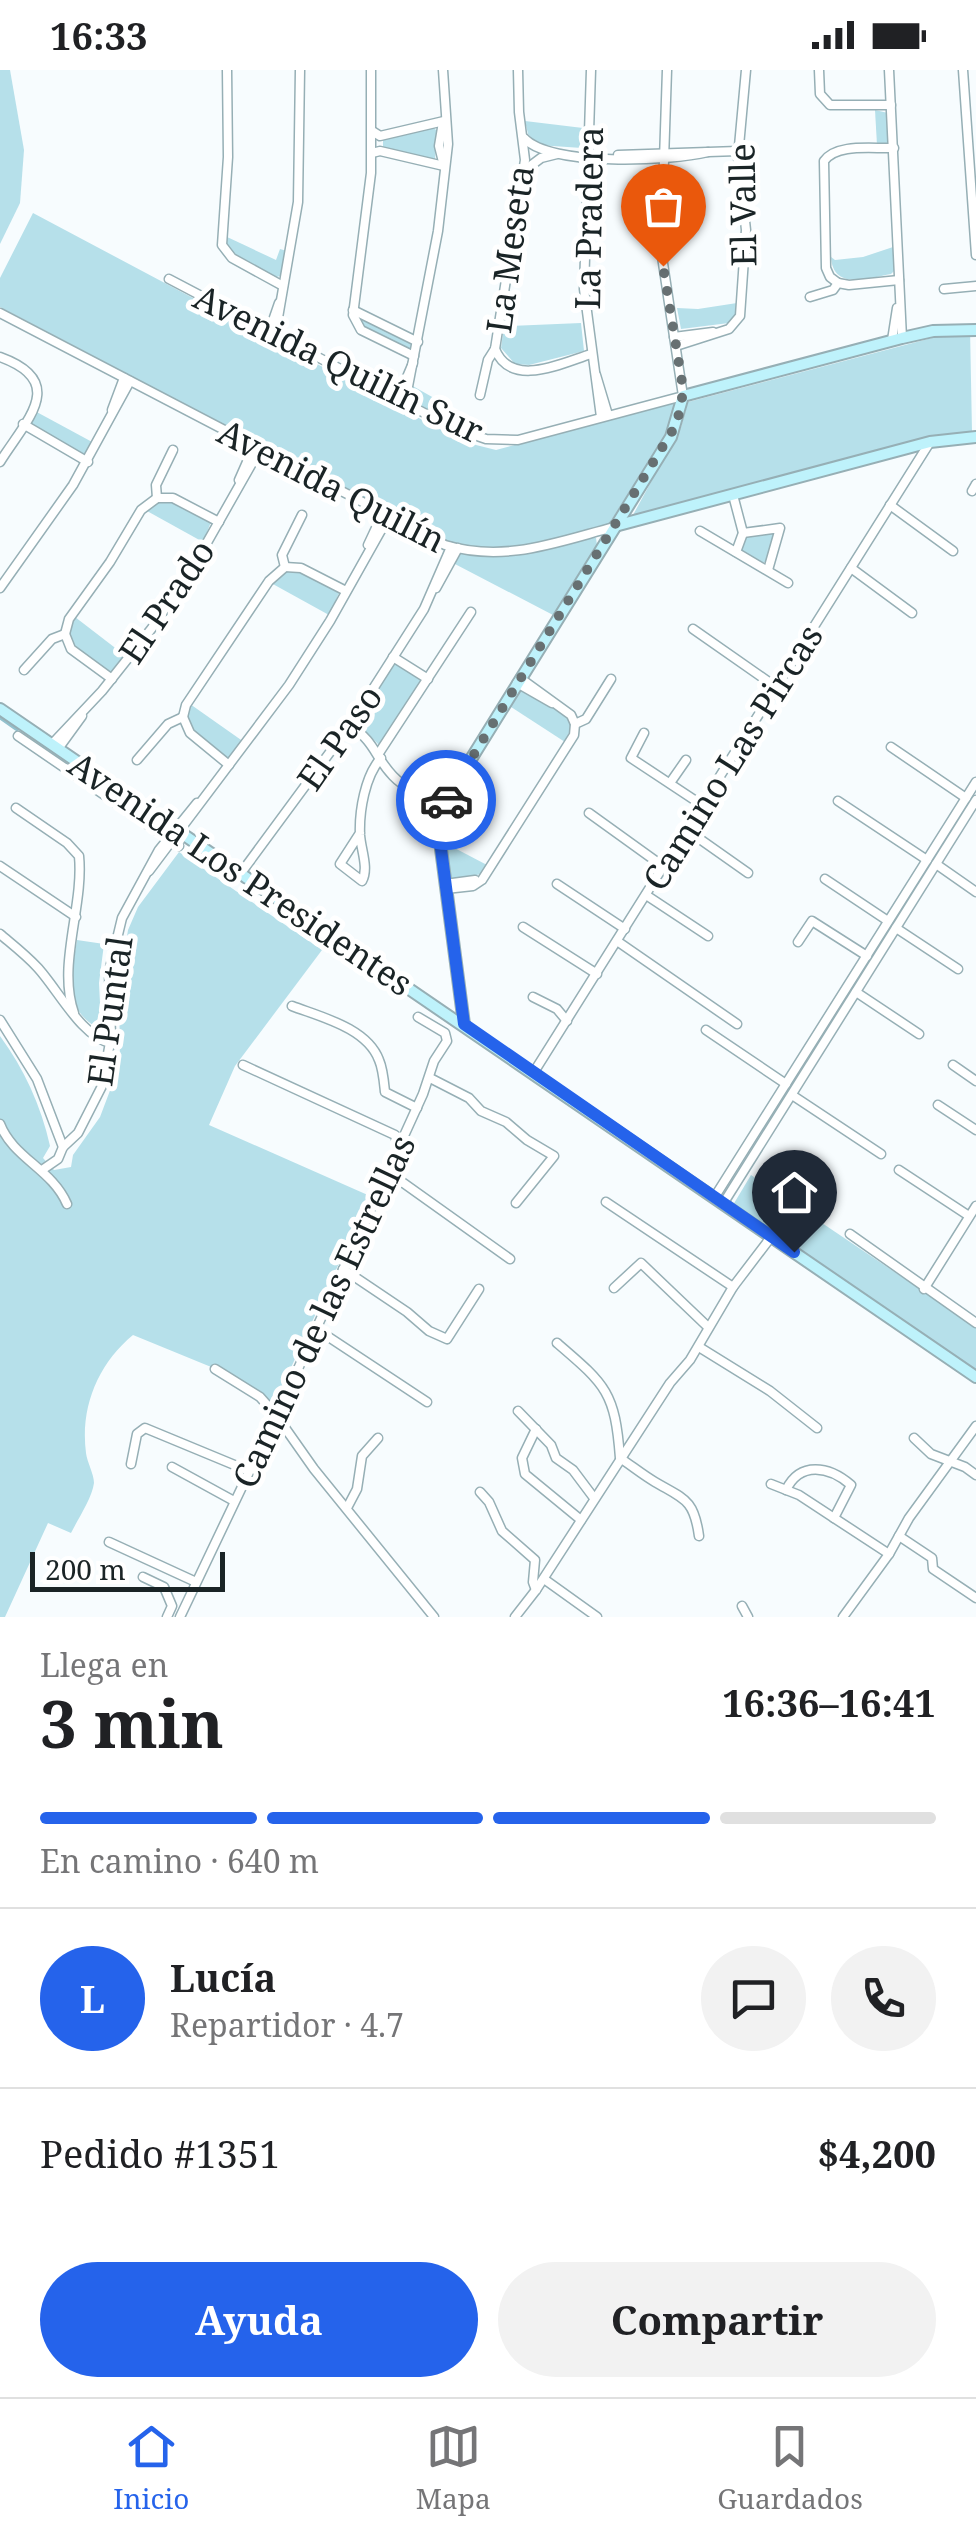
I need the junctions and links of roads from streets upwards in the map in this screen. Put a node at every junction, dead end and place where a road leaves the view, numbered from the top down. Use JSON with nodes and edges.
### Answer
{"nodes":[{"id":1,"x":227,"y":70,"type":"edge"},
{"id":2,"x":300,"y":70,"type":"edge"},
{"id":3,"x":371,"y":70,"type":"edge"},
{"id":4,"x":444,"y":70,"type":"edge"},
{"id":5,"x":518,"y":70,"type":"edge"},
{"id":6,"x":591,"y":70,"type":"edge"},
{"id":7,"x":666,"y":70,"type":"edge"},
{"id":8,"x":746,"y":70,"type":"edge"},
{"id":9,"x":818,"y":70,"type":"edge"},
{"id":10,"x":889,"y":70,"type":"edge"},
{"id":11,"x":962,"y":70,"type":"edge"},
{"id":12,"x":965,"y":101,"type":"junction"},
{"id":13,"x":976,"y":103,"type":"edge"},
{"id":14,"x":891,"y":105,"type":"junction"},
{"id":15,"x":444,"y":121,"type":"junction"},
{"id":16,"x":376,"y":134,"type":"junction"},
{"id":17,"x":522,"y":134,"type":"junction"},
{"id":18,"x":894,"y":148,"type":"junction"},
{"id":19,"x":376,"y":152,"type":"junction"},
{"id":20,"x":738,"y":152,"type":"junction"},
{"id":21,"x":560,"y":154,"type":"junction"},
{"id":22,"x":588,"y":156,"type":"junction"},
{"id":23,"x":665,"y":156,"type":"junction"},
{"id":24,"x":444,"y":166,"type":"junction"},
{"id":25,"x":522,"y":174,"type":"junction"},
{"id":26,"x":976,"y":255,"type":"edge"},
{"id":27,"x":169,"y":279,"type":"dead end"},
{"id":28,"x":899,"y":280,"type":"junction"},
{"id":29,"x":838,"y":283,"type":"junction"},
{"id":30,"x":284,"y":286,"type":"junction"},
{"id":31,"x":976,"y":286,"type":"edge"},
{"id":32,"x":944,"y":289,"type":"dead end"},
{"id":33,"x":810,"y":297,"type":"dead end"},
{"id":34,"x":353,"y":310,"type":"junction"},
{"id":35,"x":0,"y":313,"type":"edge"},
{"id":36,"x":976,"y":330,"type":"edge"},
{"id":37,"x":272,"y":333,"type":"junction"},
{"id":38,"x":897,"y":339,"type":"junction"},
{"id":39,"x":675,"y":341,"type":"junction"},
{"id":40,"x":418,"y":342,"type":"junction"},
{"id":41,"x":495,"y":348,"type":"junction"},
{"id":42,"x":591,"y":354,"type":"junction"},
{"id":43,"x":0,"y":357,"type":"edge"},
{"id":44,"x":413,"y":360,"type":"junction"},
{"id":45,"x":500,"y":360,"type":"junction"},
{"id":46,"x":487,"y":366,"type":"junction"},
{"id":47,"x":127,"y":380,"type":"junction"},
{"id":48,"x":480,"y":395,"type":"dead end"},
{"id":49,"x":683,"y":396,"type":"junction"},
{"id":50,"x":401,"y":400,"type":"junction"},
{"id":51,"x":604,"y":416,"type":"junction"},
{"id":52,"x":23,"y":424,"type":"junction"},
{"id":53,"x":976,"y":437,"type":"edge"},
{"id":54,"x":930,"y":442,"type":"junction"},
{"id":55,"x":257,"y":448,"type":"junction"},
{"id":56,"x":173,"y":450,"type":"dead end"},
{"id":57,"x":0,"y":462,"type":"edge"},
{"id":58,"x":88,"y":462,"type":"junction"},
{"id":59,"x":733,"y":495,"type":"junction"},
{"id":60,"x":157,"y":498,"type":"junction"},
{"id":61,"x":890,"y":505,"type":"junction"},
{"id":62,"x":386,"y":514,"type":"junction"},
{"id":63,"x":302,"y":515,"type":"dead end"},
{"id":64,"x":791,"y":520,"type":"dead end"},
{"id":65,"x":219,"y":522,"type":"junction"},
{"id":66,"x":616,"y":526,"type":"junction"},
{"id":67,"x":780,"y":528,"type":"junction"},
{"id":68,"x":700,"y":530,"type":"dead end"},
{"id":69,"x":743,"y":533,"type":"junction"},
{"id":70,"x":454,"y":548,"type":"junction"},
{"id":71,"x":952,"y":551,"type":"dead end"},
{"id":72,"x":736,"y":552,"type":"junction"},
{"id":73,"x":285,"y":567,"type":"junction"},
{"id":74,"x":851,"y":568,"type":"junction"},
{"id":75,"x":768,"y":570,"type":"junction"},
{"id":76,"x":788,"y":582,"type":"dead end"},
{"id":77,"x":0,"y":588,"type":"edge"},
{"id":78,"x":346,"y":591,"type":"junction"},
{"id":79,"x":471,"y":612,"type":"dead end"},
{"id":80,"x":912,"y":614,"type":"dead end"},
{"id":81,"x":693,"y":629,"type":"dead end"},
{"id":82,"x":65,"y":634,"type":"junction"},
{"id":83,"x":394,"y":657,"type":"junction"},
{"id":84,"x":24,"y":670,"type":"dead end"},
{"id":85,"x":112,"y":679,"type":"junction"},
{"id":86,"x":428,"y":679,"type":"junction"},
{"id":87,"x":611,"y":679,"type":"dead end"},
{"id":88,"x":518,"y":680,"type":"junction"},
{"id":89,"x":776,"y":687,"type":"junction"},
{"id":90,"x":0,"y":709,"type":"edge"},
{"id":91,"x":183,"y":717,"type":"junction"},
{"id":92,"x":575,"y":724,"type":"junction"},
{"id":93,"x":350,"y":725,"type":"junction"},
{"id":94,"x":644,"y":733,"type":"dead end"},
{"id":95,"x":18,"y":736,"type":"dead end"},
{"id":96,"x":55,"y":746,"type":"junction"},
{"id":97,"x":891,"y":747,"type":"dead end"},
{"id":98,"x":380,"y":756,"type":"junction"},
{"id":99,"x":137,"y":760,"type":"dead end"},
{"id":100,"x":686,"y":760,"type":"dead end"},
{"id":101,"x":229,"y":765,"type":"junction"},
{"id":102,"x":976,"y":782,"type":"edge"},
{"id":103,"x":670,"y":783,"type":"junction"},
{"id":104,"x":973,"y":800,"type":"edge"},
{"id":105,"x":446,"y":801,"type":"junction"},
{"id":106,"x":838,"y":801,"type":"dead end"},
{"id":107,"x":702,"y":805,"type":"junction"},
{"id":108,"x":16,"y":808,"type":"dead end"},
{"id":109,"x":588,"y":813,"type":"dead end"},
{"id":110,"x":687,"y":830,"type":"junction"},
{"id":111,"x":360,"y":833,"type":"junction"},
{"id":112,"x":175,"y":837,"type":"junction"},
{"id":113,"x":931,"y":862,"type":"junction"},
{"id":114,"x":0,"y":866,"type":"edge"},
{"id":115,"x":664,"y":867,"type":"junction"},
{"id":116,"x":241,"y":873,"type":"junction"},
{"id":117,"x":748,"y":873,"type":"dead end"},
{"id":118,"x":825,"y":879,"type":"dead end"},
{"id":119,"x":557,"y":884,"type":"dead end"},
{"id":120,"x":446,"y":887,"type":"junction"},
{"id":121,"x":976,"y":892,"type":"edge"},
{"id":122,"x":646,"y":895,"type":"junction"},
{"id":123,"x":911,"y":895,"type":"junction"},
{"id":124,"x":76,"y":918,"type":"junction"},
{"id":125,"x":888,"y":922,"type":"junction"},
{"id":126,"x":523,"y":927,"type":"dead end"},
{"id":127,"x":896,"y":928,"type":"junction"},
{"id":128,"x":625,"y":929,"type":"junction"},
{"id":129,"x":0,"y":934,"type":"edge"},
{"id":130,"x":708,"y":936,"type":"dead end"},
{"id":131,"x":617,"y":941,"type":"junction"},
{"id":132,"x":798,"y":942,"type":"dead end"},
{"id":133,"x":866,"y":956,"type":"junction"},
{"id":134,"x":958,"y":969,"type":"dead end"},
{"id":135,"x":596,"y":974,"type":"junction"},
{"id":136,"x":67,"y":986,"type":"junction"},
{"id":137,"x":55,"y":989,"type":"junction"},
{"id":138,"x":856,"y":992,"type":"junction"},
{"id":139,"x":533,"y":997,"type":"dead end"},
{"id":140,"x":292,"y":1006,"type":"dead end"},
{"id":141,"x":74,"y":1013,"type":"junction"},
{"id":142,"x":418,"y":1017,"type":"dead end"},
{"id":143,"x":0,"y":1020,"type":"edge"},
{"id":144,"x":567,"y":1021,"type":"junction"},
{"id":145,"x":83,"y":1023,"type":"junction"},
{"id":146,"x":464,"y":1024,"type":"junction"},
{"id":147,"x":737,"y":1024,"type":"dead end"},
{"id":148,"x":706,"y":1030,"type":"dead end"},
{"id":149,"x":111,"y":1031,"type":"junction"},
{"id":150,"x":919,"y":1034,"type":"dead end"},
{"id":151,"x":110,"y":1043,"type":"junction"},
{"id":152,"x":243,"y":1065,"type":"dead end"},
{"id":153,"x":953,"y":1065,"type":"dead end"},
{"id":154,"x":534,"y":1072,"type":"junction"},
{"id":155,"x":430,"y":1078,"type":"junction"},
{"id":156,"x":976,"y":1081,"type":"edge"},
{"id":157,"x":786,"y":1084,"type":"junction"},
{"id":158,"x":792,"y":1095,"type":"junction"},
{"id":159,"x":938,"y":1105,"type":"dead end"},
{"id":160,"x":417,"y":1108,"type":"junction"},
{"id":161,"x":771,"y":1108,"type":"junction"},
{"id":162,"x":780,"y":1114,"type":"junction"},
{"id":163,"x":0,"y":1124,"type":"edge"},
{"id":164,"x":976,"y":1130,"type":"edge"},
{"id":165,"x":63,"y":1146,"type":"junction"},
{"id":166,"x":398,"y":1146,"type":"junction"},
{"id":167,"x":880,"y":1154,"type":"dead end"},
{"id":168,"x":42,"y":1170,"type":"junction"},
{"id":169,"x":899,"y":1170,"type":"dead end"},
{"id":170,"x":388,"y":1172,"type":"junction"},
{"id":171,"x":718,"y":1201,"type":"junction"},
{"id":172,"x":606,"y":1202,"type":"dead end"},
{"id":173,"x":516,"y":1203,"type":"dead end"},
{"id":174,"x":67,"y":1204,"type":"dead end"},
{"id":175,"x":976,"y":1206,"type":"edge"},
{"id":176,"x":969,"y":1216,"type":"junction"},
{"id":177,"x":850,"y":1234,"type":"dead end"},
{"id":178,"x":768,"y":1241,"type":"dead end"},
{"id":179,"x":510,"y":1259,"type":"dead end"},
{"id":180,"x":343,"y":1269,"type":"junction"},
{"id":181,"x":733,"y":1287,"type":"junction"},
{"id":182,"x":614,"y":1288,"type":"dead end"},
{"id":183,"x":924,"y":1288,"type":"junction"},
{"id":184,"x":479,"y":1289,"type":"dead end"},
{"id":185,"x":976,"y":1323,"type":"edge"},
{"id":186,"x":708,"y":1327,"type":"junction"},
{"id":187,"x":315,"y":1328,"type":"junction"},
{"id":188,"x":557,"y":1343,"type":"dead end"},
{"id":189,"x":699,"y":1347,"type":"junction"},
{"id":190,"x":215,"y":1369,"type":"dead end"},
{"id":191,"x":976,"y":1377,"type":"edge"},
{"id":192,"x":426,"y":1402,"type":"dead end"},
{"id":193,"x":518,"y":1411,"type":"dead end"},
{"id":194,"x":276,"y":1415,"type":"junction"},
{"id":195,"x":976,"y":1426,"type":"edge"},
{"id":196,"x":818,"y":1428,"type":"dead end"},
{"id":197,"x":536,"y":1429,"type":"junction"},
{"id":198,"x":378,"y":1438,"type":"dead end"},
{"id":199,"x":914,"y":1438,"type":"dead end"},
{"id":200,"x":620,"y":1458,"type":"junction"},
{"id":201,"x":952,"y":1461,"type":"junction"},
{"id":202,"x":131,"y":1464,"type":"dead end"},
{"id":203,"x":172,"y":1468,"type":"dead end"},
{"id":204,"x":248,"y":1471,"type":"junction"},
{"id":205,"x":976,"y":1475,"type":"edge"},
{"id":206,"x":771,"y":1484,"type":"dead end"},
{"id":207,"x":786,"y":1490,"type":"junction"},
{"id":208,"x":480,"y":1492,"type":"dead end"},
{"id":209,"x":594,"y":1498,"type":"junction"},
{"id":210,"x":234,"y":1501,"type":"junction"},
{"id":211,"x":346,"y":1508,"type":"junction"},
{"id":212,"x":834,"y":1518,"type":"junction"},
{"id":213,"x":581,"y":1520,"type":"junction"},
{"id":214,"x":699,"y":1536,"type":"dead end"},
{"id":215,"x":899,"y":1536,"type":"junction"},
{"id":216,"x":109,"y":1542,"type":"dead end"},
{"id":217,"x":888,"y":1554,"type":"junction"},
{"id":218,"x":143,"y":1576,"type":"dead end"},
{"id":219,"x":544,"y":1579,"type":"junction"},
{"id":220,"x":196,"y":1582,"type":"junction"},
{"id":221,"x":536,"y":1590,"type":"junction"},
{"id":222,"x":976,"y":1598,"type":"edge"},
{"id":223,"x":742,"y":1606,"type":"dead end"},
{"id":224,"x":168,"y":1617,"type":"edge"},
{"id":225,"x":180,"y":1617,"type":"edge"},
{"id":226,"x":434,"y":1617,"type":"edge"},
{"id":227,"x":514,"y":1617,"type":"edge"},
{"id":228,"x":597,"y":1617,"type":"edge"},
{"id":229,"x":748,"y":1617,"type":"edge"},
{"id":230,"x":844,"y":1617,"type":"edge"}],
"edges":[{"from":1,"to":30,"type":"street"},
{"from":2,"to":30,"type":"street"},
{"from":3,"to":16,"type":"street"},
{"from":4,"to":15,"type":"street"},
{"from":5,"to":17,"type":"street","name":"La Meseta"},
{"from":6,"to":22,"type":"street","name":"La Pradera"},
{"from":7,"to":23,"type":"street"},
{"from":8,"to":20,"type":"street","name":"El Valle"},
{"from":9,"to":14,"type":"street"},
{"from":10,"to":14,"type":"street"},
{"from":11,"to":12,"type":"street"},
{"from":12,"to":13,"type":"street"},
{"from":12,"to":26,"type":"street"},
{"from":14,"to":18,"type":"street"},
{"from":15,"to":16,"type":"street"},
{"from":15,"to":24,"type":"street"},
{"from":16,"to":19,"type":"street"},
{"from":17,"to":21,"type":"street"},
{"from":17,"to":25,"type":"street","name":"La Meseta"},
{"from":18,"to":28,"type":"street"},
{"from":18,"to":29,"type":"street"},
{"from":19,"to":24,"type":"street"},
{"from":19,"to":34,"type":"street"},
{"from":20,"to":23,"type":"street"},
{"from":20,"to":39,"type":"street","name":"El Valle"},
{"from":21,"to":22,"type":"street"},
{"from":21,"to":25,"type":"street"},
{"from":22,"to":23,"type":"street"},
{"from":22,"to":42,"type":"street","name":"La Pradera"},
{"from":23,"to":39,"type":"street"},
{"from":24,"to":40,"type":"street"},
{"from":25,"to":41,"type":"street","name":"La Meseta"},
{"from":27,"to":37,"type":"street","name":"Avenida Quilín Sur"},
{"from":28,"to":29,"type":"street"},
{"from":28,"to":38,"type":"street"},
{"from":29,"to":33,"type":"street"},
{"from":30,"to":37,"type":"street"},
{"from":31,"to":32,"type":"street"},
{"from":34,"to":40,"type":"street"},
{"from":34,"to":44,"type":"street"},
{"from":35,"to":47,"type":"street","name":"Avenida Quilín"},
{"from":36,"to":38,"type":"street","name":"Avenida Quilín Sur"},
{"from":37,"to":50,"type":"street","name":"Avenida Quilín Sur"},
{"from":38,"to":49,"type":"street","name":"Avenida Quilín Sur"},
{"from":39,"to":49,"type":"street"},
{"from":40,"to":44,"type":"street"},
{"from":41,"to":45,"type":"street"},
{"from":41,"to":46,"type":"street","name":"La Meseta"},
{"from":42,"to":45,"type":"street"},
{"from":42,"to":51,"type":"street","name":"La Pradera"},
{"from":43,"to":52,"type":"street"},
{"from":44,"to":50,"type":"street"},
{"from":45,"to":46,"type":"street","name":"La Meseta"},
{"from":46,"to":48,"type":"street","name":"La Meseta"},
{"from":47,"to":55,"type":"street","name":"Avenida Quilín"},
{"from":47,"to":58,"type":"street"},
{"from":49,"to":51,"type":"street","name":"Avenida Quilín Sur"},
{"from":49,"to":66,"type":"street"},
{"from":50,"to":51,"type":"street","name":"Avenida Quilín Sur"},
{"from":52,"to":57,"type":"street"},
{"from":52,"to":58,"type":"street"},
{"from":53,"to":54,"type":"street","name":"Avenida Quilín"},
{"from":54,"to":59,"type":"street","name":"Avenida Quilín"},
{"from":54,"to":61,"type":"street","name":"Camino Las Pircas"},
{"from":55,"to":62,"type":"street","name":"Avenida Quilín"},
{"from":55,"to":65,"type":"street","name":"El Prado"},
{"from":56,"to":60,"type":"street"},
{"from":58,"to":77,"type":"street"},
{"from":59,"to":66,"type":"street","name":"Avenida Quilín"},
{"from":59,"to":69,"type":"street"},
{"from":60,"to":65,"type":"street"},
{"from":60,"to":82,"type":"street"},
{"from":61,"to":71,"type":"street"},
{"from":61,"to":74,"type":"street","name":"Camino Las Pircas"},
{"from":62,"to":70,"type":"street","name":"Avenida Quilín"},
{"from":62,"to":78,"type":"street","name":"El Puntal"},
{"from":63,"to":73,"type":"street"},
{"from":64,"to":67,"type":"street"},
{"from":65,"to":85,"type":"street","name":"El Prado"},
{"from":66,"to":70,"type":"street","name":"Avenida Quilín"},
{"from":66,"to":88,"type":"street"},
{"from":67,"to":69,"type":"street"},
{"from":67,"to":75,"type":"street"},
{"from":68,"to":72,"type":"street"},
{"from":69,"to":72,"type":"street"},
{"from":70,"to":83,"type":"street","name":"El Paso"},
{"from":72,"to":75,"type":"street"},
{"from":73,"to":78,"type":"street"},
{"from":73,"to":91,"type":"street"},
{"from":74,"to":80,"type":"street"},
{"from":74,"to":89,"type":"street","name":"Camino Las Pircas"},
{"from":75,"to":76,"type":"street"},
{"from":78,"to":101,"type":"street","name":"El Puntal"},
{"from":79,"to":86,"type":"street"},
{"from":81,"to":89,"type":"street"},
{"from":82,"to":84,"type":"street"},
{"from":82,"to":85,"type":"street"},
{"from":83,"to":86,"type":"street"},
{"from":83,"to":93,"type":"street","name":"El Paso"},
{"from":85,"to":96,"type":"street","name":"El Prado"},
{"from":86,"to":98,"type":"street"},
{"from":87,"to":92,"type":"street"},
{"from":88,"to":92,"type":"street"},
{"from":88,"to":105,"type":"street"},
{"from":89,"to":107,"type":"street","name":"Camino Las Pircas"},
{"from":90,"to":96,"type":"street","name":"Avenida Los Presidentes"},
{"from":91,"to":99,"type":"street"},
{"from":91,"to":101,"type":"street"},
{"from":92,"to":120,"type":"street"},
{"from":93,"to":98,"type":"street"},
{"from":93,"to":116,"type":"street","name":"El Paso"},
{"from":94,"to":103,"type":"street"},
{"from":95,"to":112,"type":"street","name":"Avenida Los Presidentes"},
{"from":96,"to":112,"type":"street","name":"Avenida Los Presidentes"},
{"from":97,"to":104,"type":"street"},
{"from":98,"to":105,"type":"street"},
{"from":98,"to":111,"type":"street"},
{"from":100,"to":103,"type":"street"},
{"from":101,"to":112,"type":"street","name":"El Puntal"},
{"from":102,"to":104,"type":"street"},
{"from":103,"to":107,"type":"street"},
{"from":104,"to":113,"type":"street"},
{"from":105,"to":120,"type":"street"},
{"from":106,"to":113,"type":"street"},
{"from":107,"to":110,"type":"street","name":"Camino Las Pircas"},
{"from":108,"to":124,"type":"street"},
{"from":109,"to":115,"type":"street"},
{"from":110,"to":115,"type":"street","name":"Camino Las Pircas"},
{"from":110,"to":117,"type":"street"},
{"from":111,"to":111,"type":"street"},
{"from":112,"to":116,"type":"street","name":"Avenida Los Presidentes"},
{"from":112,"to":149,"type":"street","name":"El Puntal"},
{"from":113,"to":121,"type":"street"},
{"from":113,"to":123,"type":"street"},
{"from":114,"to":124,"type":"street"},
{"from":115,"to":122,"type":"street","name":"Camino Las Pircas"},
{"from":116,"to":146,"type":"street","name":"Avenida Los Presidentes"},
{"from":118,"to":125,"type":"street"},
{"from":119,"to":128,"type":"street"},
{"from":120,"to":146,"type":"street"},
{"from":122,"to":128,"type":"street","name":"Camino Las Pircas"},
{"from":122,"to":130,"type":"street"},
{"from":123,"to":125,"type":"street"},
{"from":123,"to":127,"type":"street"},
{"from":124,"to":136,"type":"street"},
{"from":125,"to":133,"type":"street"},
{"from":126,"to":135,"type":"street"},
{"from":127,"to":134,"type":"street"},
{"from":127,"to":138,"type":"street"},
{"from":128,"to":131,"type":"street","name":"Camino Las Pircas"},
{"from":129,"to":137,"type":"street"},
{"from":131,"to":135,"type":"street","name":"Camino Las Pircas"},
{"from":131,"to":147,"type":"street"},
{"from":132,"to":133,"type":"street"},
{"from":133,"to":157,"type":"street"},
{"from":135,"to":144,"type":"street","name":"Camino Las Pircas"},
{"from":136,"to":137,"type":"street"},
{"from":136,"to":141,"type":"street"},
{"from":137,"to":141,"type":"street"},
{"from":138,"to":150,"type":"street"},
{"from":138,"to":158,"type":"street"},
{"from":139,"to":144,"type":"street"},
{"from":140,"to":160,"type":"street"},
{"from":141,"to":145,"type":"street"},
{"from":142,"to":155,"type":"street","name":"Camino de las Estrellas"},
{"from":143,"to":165,"type":"street"},
{"from":144,"to":154,"type":"street","name":"Camino Las Pircas"},
{"from":145,"to":149,"type":"street"},
{"from":145,"to":151,"type":"street"},
{"from":146,"to":154,"type":"street","name":"Avenida Los Presidentes"},
{"from":148,"to":157,"type":"street"},
{"from":149,"to":151,"type":"street","name":"El Puntal"},
{"from":151,"to":165,"type":"street","name":"El Puntal"},
{"from":152,"to":166,"type":"street"},
{"from":153,"to":156,"type":"street"},
{"from":154,"to":171,"type":"street","name":"Avenida Los Presidentes"},
{"from":155,"to":160,"type":"street","name":"Camino de las Estrellas"},
{"from":155,"to":173,"type":"street"},
{"from":157,"to":161,"type":"street"},
{"from":158,"to":162,"type":"street"},
{"from":158,"to":167,"type":"street"},
{"from":159,"to":164,"type":"street"},
{"from":160,"to":166,"type":"street","name":"Camino de las Estrellas"},
{"from":161,"to":162,"type":"street"},
{"from":161,"to":171,"type":"street"},
{"from":162,"to":171,"type":"street"},
{"from":163,"to":168,"type":"street"},
{"from":165,"to":168,"type":"street","name":"El Puntal"},
{"from":166,"to":170,"type":"street","name":"Camino de las Estrellas"},
{"from":168,"to":174,"type":"street"},
{"from":169,"to":176,"type":"street"},
{"from":170,"to":179,"type":"street"},
{"from":170,"to":180,"type":"street","name":"Camino de las Estrellas"},
{"from":171,"to":191,"type":"street","name":"Avenida Los Presidentes"},
{"from":172,"to":181,"type":"street"},
{"from":175,"to":176,"type":"street"},
{"from":176,"to":183,"type":"street"},
{"from":177,"to":183,"type":"street"},
{"from":178,"to":181,"type":"street"},
{"from":180,"to":184,"type":"street"},
{"from":180,"to":187,"type":"street","name":"Camino de las Estrellas"},
{"from":181,"to":186,"type":"street"},
{"from":182,"to":186,"type":"street"},
{"from":183,"to":185,"type":"street"},
{"from":186,"to":189,"type":"street"},
{"from":187,"to":192,"type":"street"},
{"from":187,"to":194,"type":"street","name":"Camino de las Estrellas"},
{"from":188,"to":200,"type":"street"},
{"from":189,"to":196,"type":"street"},
{"from":189,"to":200,"type":"street"},
{"from":190,"to":194,"type":"street"},
{"from":193,"to":197,"type":"street"},
{"from":194,"to":204,"type":"street","name":"Camino de las Estrellas"},
{"from":194,"to":211,"type":"street"},
{"from":195,"to":201,"type":"street"},
{"from":197,"to":209,"type":"street"},
{"from":197,"to":213,"type":"street"},
{"from":198,"to":211,"type":"street"},
{"from":199,"to":201,"type":"street"},
{"from":200,"to":209,"type":"street"},
{"from":200,"to":214,"type":"street"},
{"from":201,"to":205,"type":"street"},
{"from":201,"to":215,"type":"street"},
{"from":202,"to":204,"type":"street"},
{"from":203,"to":210,"type":"street"},
{"from":204,"to":210,"type":"street","name":"Camino de las Estrellas"},
{"from":206,"to":207,"type":"street"},
{"from":207,"to":212,"type":"street"},
{"from":207,"to":212,"type":"street"},
{"from":208,"to":221,"type":"street"},
{"from":209,"to":213,"type":"street"},
{"from":210,"to":220,"type":"street","name":"Camino de las Estrellas"},
{"from":211,"to":226,"type":"street"},
{"from":212,"to":217,"type":"street"},
{"from":213,"to":219,"type":"street"},
{"from":215,"to":217,"type":"street"},
{"from":215,"to":222,"type":"street"},
{"from":216,"to":220,"type":"street"},
{"from":217,"to":230,"type":"street"},
{"from":218,"to":224,"type":"street"},
{"from":219,"to":221,"type":"street"},
{"from":219,"to":228,"type":"street"},
{"from":220,"to":225,"type":"street","name":"Camino de las Estrellas"},
{"from":221,"to":227,"type":"street"},
{"from":223,"to":229,"type":"street"}]}
